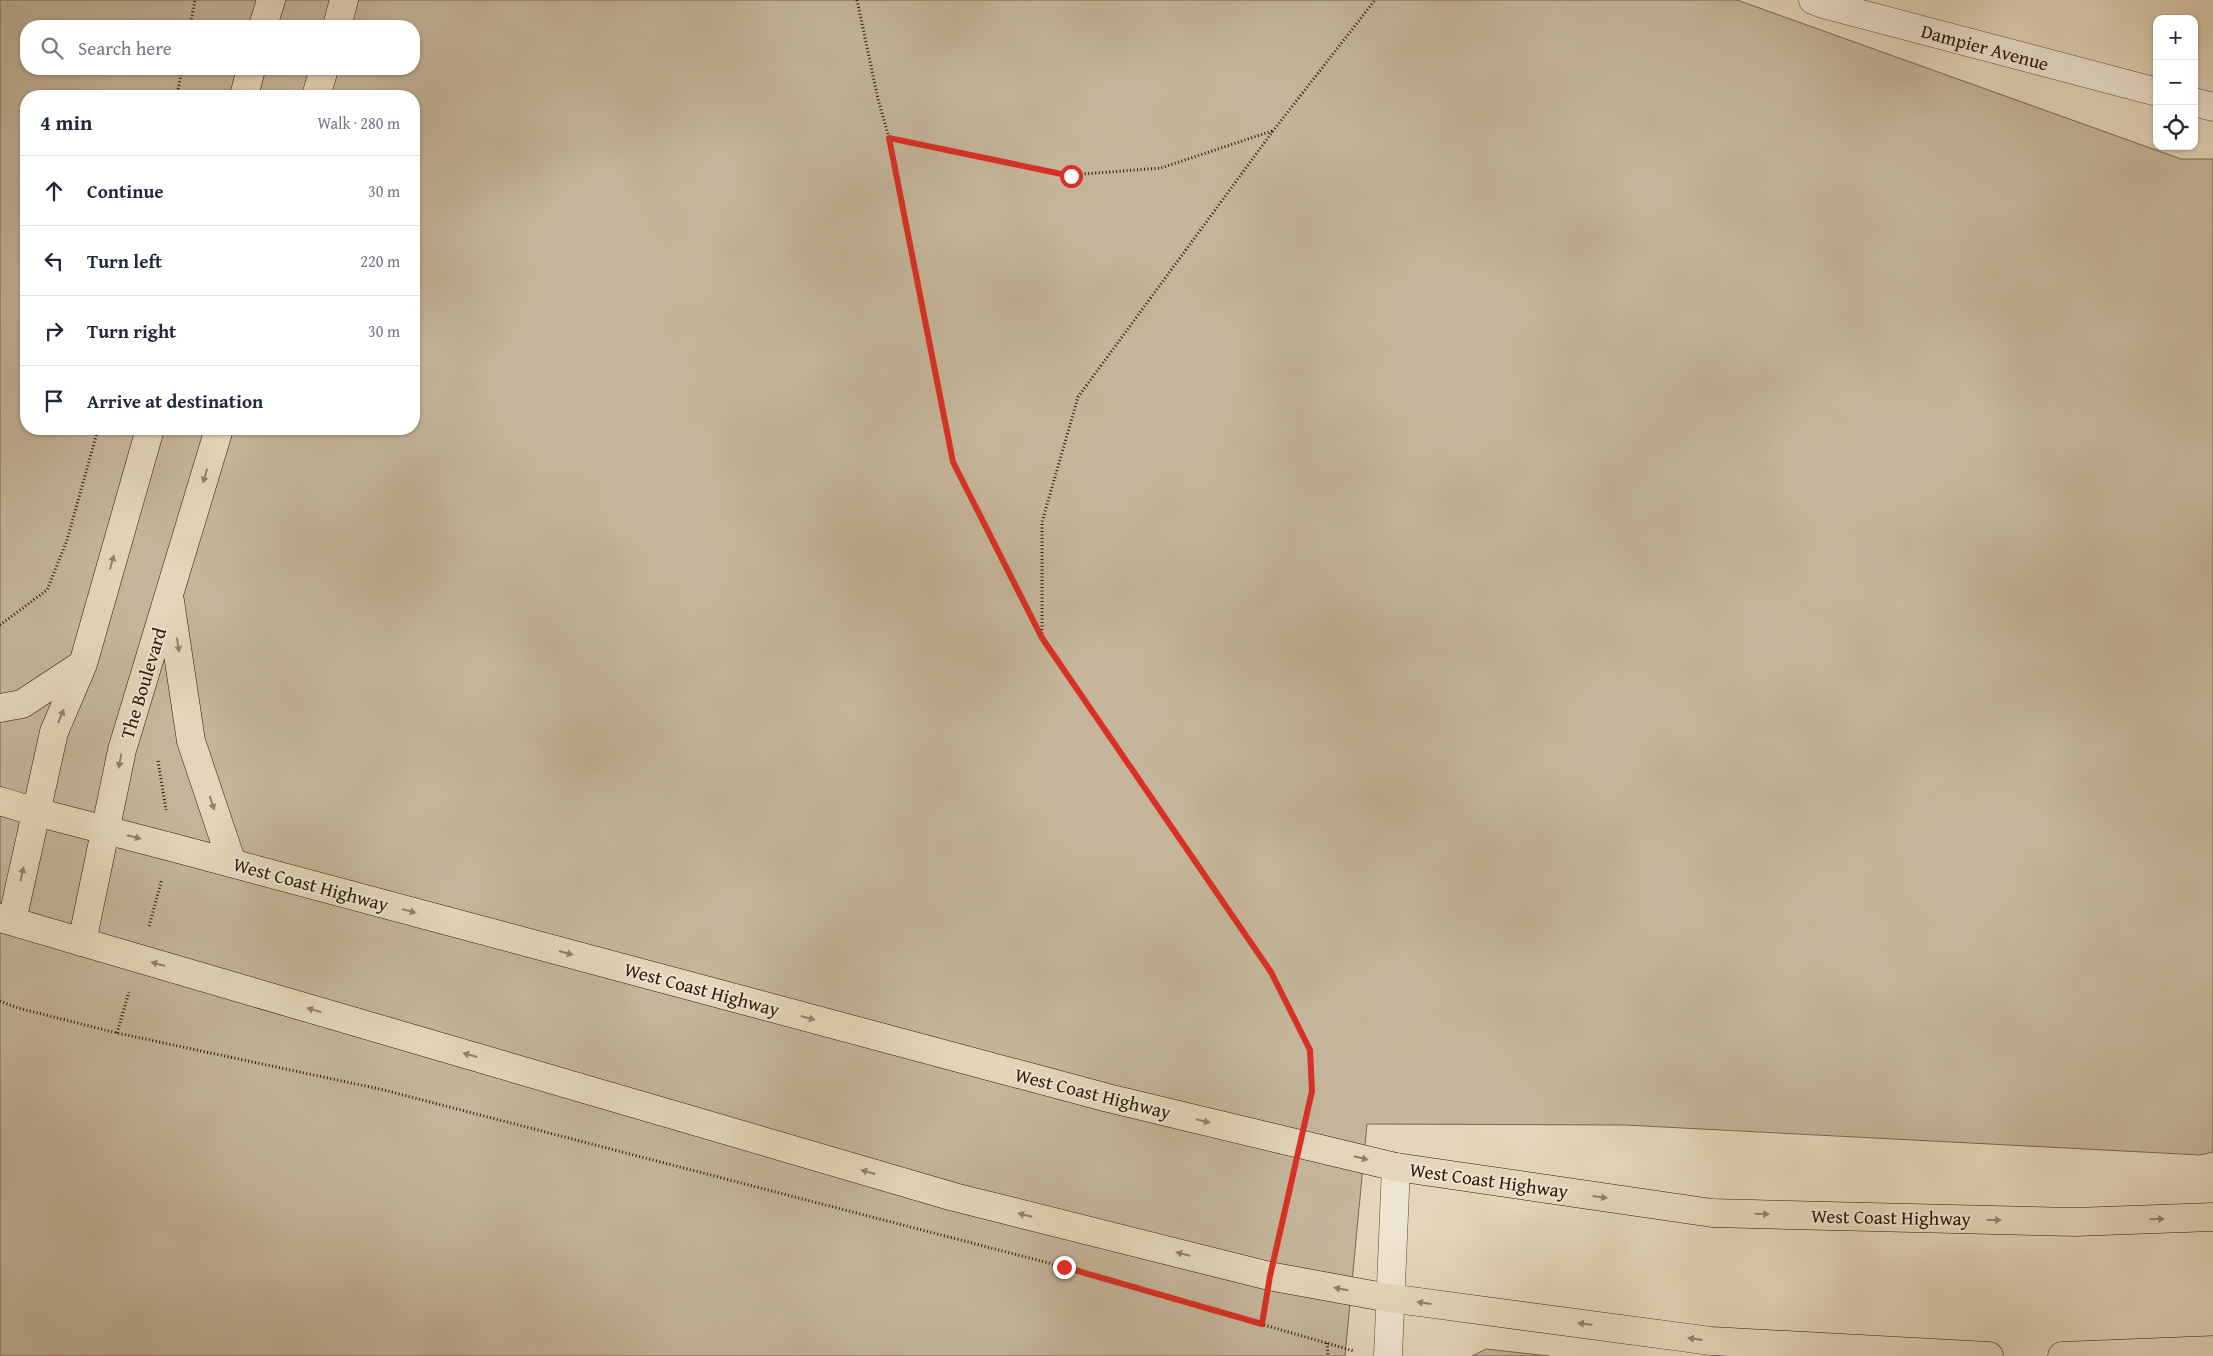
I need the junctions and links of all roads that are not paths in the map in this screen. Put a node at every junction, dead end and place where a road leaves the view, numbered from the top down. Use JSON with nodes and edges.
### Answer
{"nodes":[{"id":1,"x":271,"y":0,"type":"edge"},
{"id":2,"x":344,"y":0,"type":"edge"},
{"id":3,"x":1813,"y":0,"type":"edge"},
{"id":4,"x":266,"y":20,"type":"edge"},
{"id":5,"x":338,"y":20,"type":"edge"},
{"id":6,"x":250,"y":75,"type":"edge"},
{"id":7,"x":322,"y":75,"type":"edge"},
{"id":8,"x":246,"y":90,"type":"edge"},
{"id":9,"x":318,"y":90,"type":"edge"},
{"id":10,"x":2153,"y":91,"type":"edge"},
{"id":11,"x":2198,"y":103,"type":"edge"},
{"id":12,"x":2213,"y":107,"type":"edge"},
{"id":13,"x":148,"y":435,"type":"edge"},
{"id":14,"x":217,"y":435,"type":"edge"},
{"id":15,"x":170,"y":597,"type":"junction"},
{"id":16,"x":83,"y":664,"type":"junction"},
{"id":17,"x":0,"y":708,"type":"edge"},
{"id":18,"x":0,"y":801,"type":"edge"},
{"id":19,"x":36,"y":812,"type":"junction"},
{"id":20,"x":106,"y":830,"type":"junction"},
{"id":21,"x":232,"y":863,"type":"junction"},
{"id":22,"x":6,"y":920,"type":"edge"},
{"id":23,"x":82,"y":942,"type":"junction"},
{"id":24,"x":1396,"y":1167,"type":"junction"},
{"id":25,"x":2213,"y":1217,"type":"edge"},
{"id":26,"x":1389,"y":1298,"type":"junction"},
{"id":27,"x":2213,"y":1350,"type":"edge"},
{"id":28,"x":1388,"y":1356,"type":"edge"},
{"id":29,"x":1988,"y":1356,"type":"edge"},
{"id":30,"x":2062,"y":1356,"type":"edge"}],
"edges":[{"from":1,"to":4,"type":"main road"},
{"from":2,"to":5,"type":"main road"},
{"from":3,"to":10,"type":"street","name":"Dampier Avenue"},
{"from":6,"to":8,"type":"main road"},
{"from":7,"to":9,"type":"main road"},
{"from":11,"to":12,"type":"street"},
{"from":16,"to":13,"type":"main road","one_way":true},
{"from":14,"to":15,"type":"main road","name":"The Boulevard","one_way":true},
{"from":15,"to":20,"type":"main road","name":"The Boulevard","one_way":true},
{"from":15,"to":21,"type":"main road","one_way":true},
{"from":16,"to":17,"type":"main road"},
{"from":19,"to":16,"type":"main road","one_way":true},
{"from":18,"to":19,"type":"main road","name":"West Coast Highway"},
{"from":19,"to":20,"type":"main road","name":"West Coast Highway"},
{"from":22,"to":19,"type":"main road","one_way":true},
{"from":20,"to":21,"type":"main road","name":"West Coast Highway","one_way":true},
{"from":20,"to":23,"type":"main road","name":"The Boulevard"},
{"from":21,"to":24,"type":"main road","name":"West Coast Highway","one_way":true},
{"from":22,"to":23,"type":"main road"},
{"from":26,"to":23,"type":"main road","one_way":true},
{"from":24,"to":25,"type":"main road","name":"West Coast Highway","one_way":true},
{"from":24,"to":26,"type":"street"},
{"from":26,"to":28,"type":"street"},
{"from":29,"to":26,"type":"main road","one_way":true},
{"from":27,"to":30,"type":"main road"}]}
